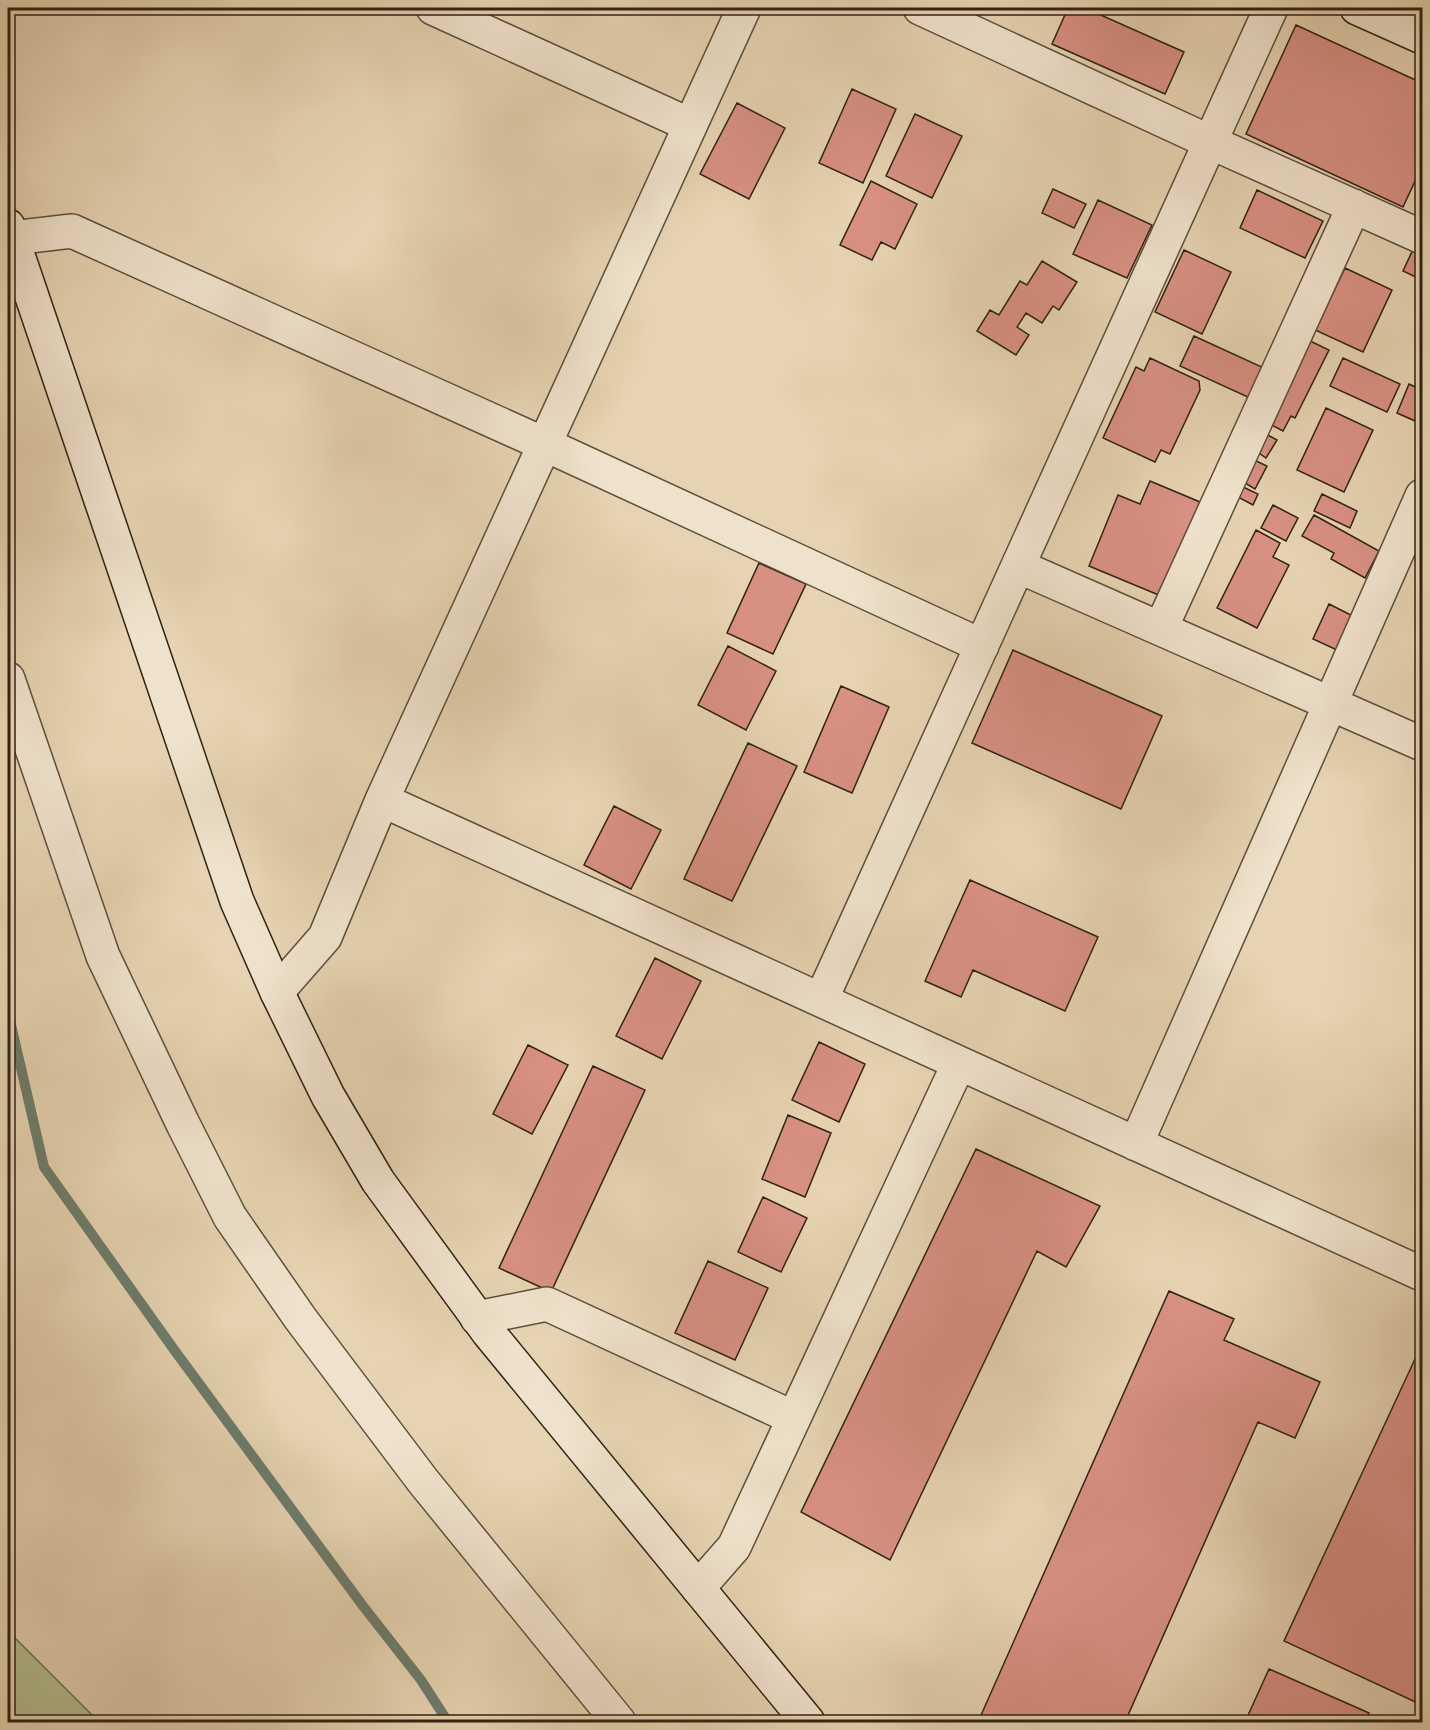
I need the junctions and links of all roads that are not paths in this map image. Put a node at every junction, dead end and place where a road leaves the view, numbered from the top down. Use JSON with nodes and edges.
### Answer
{"nodes":[{"id":1,"x":433,"y":8,"type":"edge"},
{"id":2,"x":744,"y":8,"type":"edge"},
{"id":3,"x":920,"y":8,"type":"edge"},
{"id":4,"x":1271,"y":8,"type":"edge"},
{"id":5,"x":1357,"y":8,"type":"edge"},
{"id":6,"x":1422,"y":37,"type":"edge"},
{"id":7,"x":690,"y":125,"type":"junction"},
{"id":8,"x":1210,"y":142,"type":"junction"},
{"id":9,"x":1354,"y":206,"type":"junction"},
{"id":10,"x":10,"y":232,"type":"edge"},
{"id":11,"x":1422,"y":237,"type":"edge"},
{"id":12,"x":544,"y":444,"type":"junction"},
{"id":13,"x":1422,"y":496,"type":"edge"},
{"id":14,"x":1018,"y":566,"type":"junction"},
{"id":15,"x":1161,"y":628,"type":"junction"},
{"id":16,"x":982,"y":646,"type":"junction"},
{"id":17,"x":8,"y":679,"type":"edge"},
{"id":18,"x":1331,"y":702,"type":"junction"},
{"id":19,"x":1422,"y":744,"type":"edge"},
{"id":20,"x":382,"y":800,"type":"junction"},
{"id":21,"x":277,"y":992,"type":"junction"},
{"id":22,"x":821,"y":1000,"type":"junction"},
{"id":23,"x":959,"y":1064,"type":"junction"},
{"id":24,"x":1136,"y":1144,"type":"junction"},
{"id":25,"x":1422,"y":1274,"type":"edge"},
{"id":26,"x":477,"y":1317,"type":"junction"},
{"id":27,"x":794,"y":1418,"type":"junction"},
{"id":28,"x":698,"y":1588,"type":"junction"},
{"id":29,"x":619,"y":1722,"type":"edge"},
{"id":30,"x":808,"y":1722,"type":"edge"}],
"edges":[{"from":1,"to":7,"type":"street"},
{"from":2,"to":7,"type":"street"},
{"from":3,"to":8,"type":"street"},
{"from":4,"to":8,"type":"street"},
{"from":5,"to":6,"type":"street"},
{"from":7,"to":12,"type":"street"},
{"from":8,"to":9,"type":"street"},
{"from":8,"to":14,"type":"street"},
{"from":9,"to":11,"type":"street"},
{"from":9,"to":15,"type":"street"},
{"from":10,"to":12,"type":"street"},
{"from":10,"to":21,"type":"street"},
{"from":12,"to":16,"type":"street"},
{"from":12,"to":20,"type":"street"},
{"from":13,"to":18,"type":"street"},
{"from":14,"to":15,"type":"street"},
{"from":14,"to":16,"type":"street"},
{"from":15,"to":18,"type":"street"},
{"from":16,"to":22,"type":"street"},
{"from":17,"to":29,"type":"street"},
{"from":18,"to":19,"type":"street"},
{"from":18,"to":24,"type":"street"},
{"from":20,"to":21,"type":"street"},
{"from":20,"to":22,"type":"street"},
{"from":21,"to":26,"type":"street"},
{"from":22,"to":23,"type":"street"},
{"from":23,"to":24,"type":"street"},
{"from":23,"to":27,"type":"street"},
{"from":24,"to":25,"type":"street"},
{"from":26,"to":27,"type":"street"},
{"from":26,"to":28,"type":"street"},
{"from":27,"to":28,"type":"street"},
{"from":28,"to":30,"type":"street"}]}
